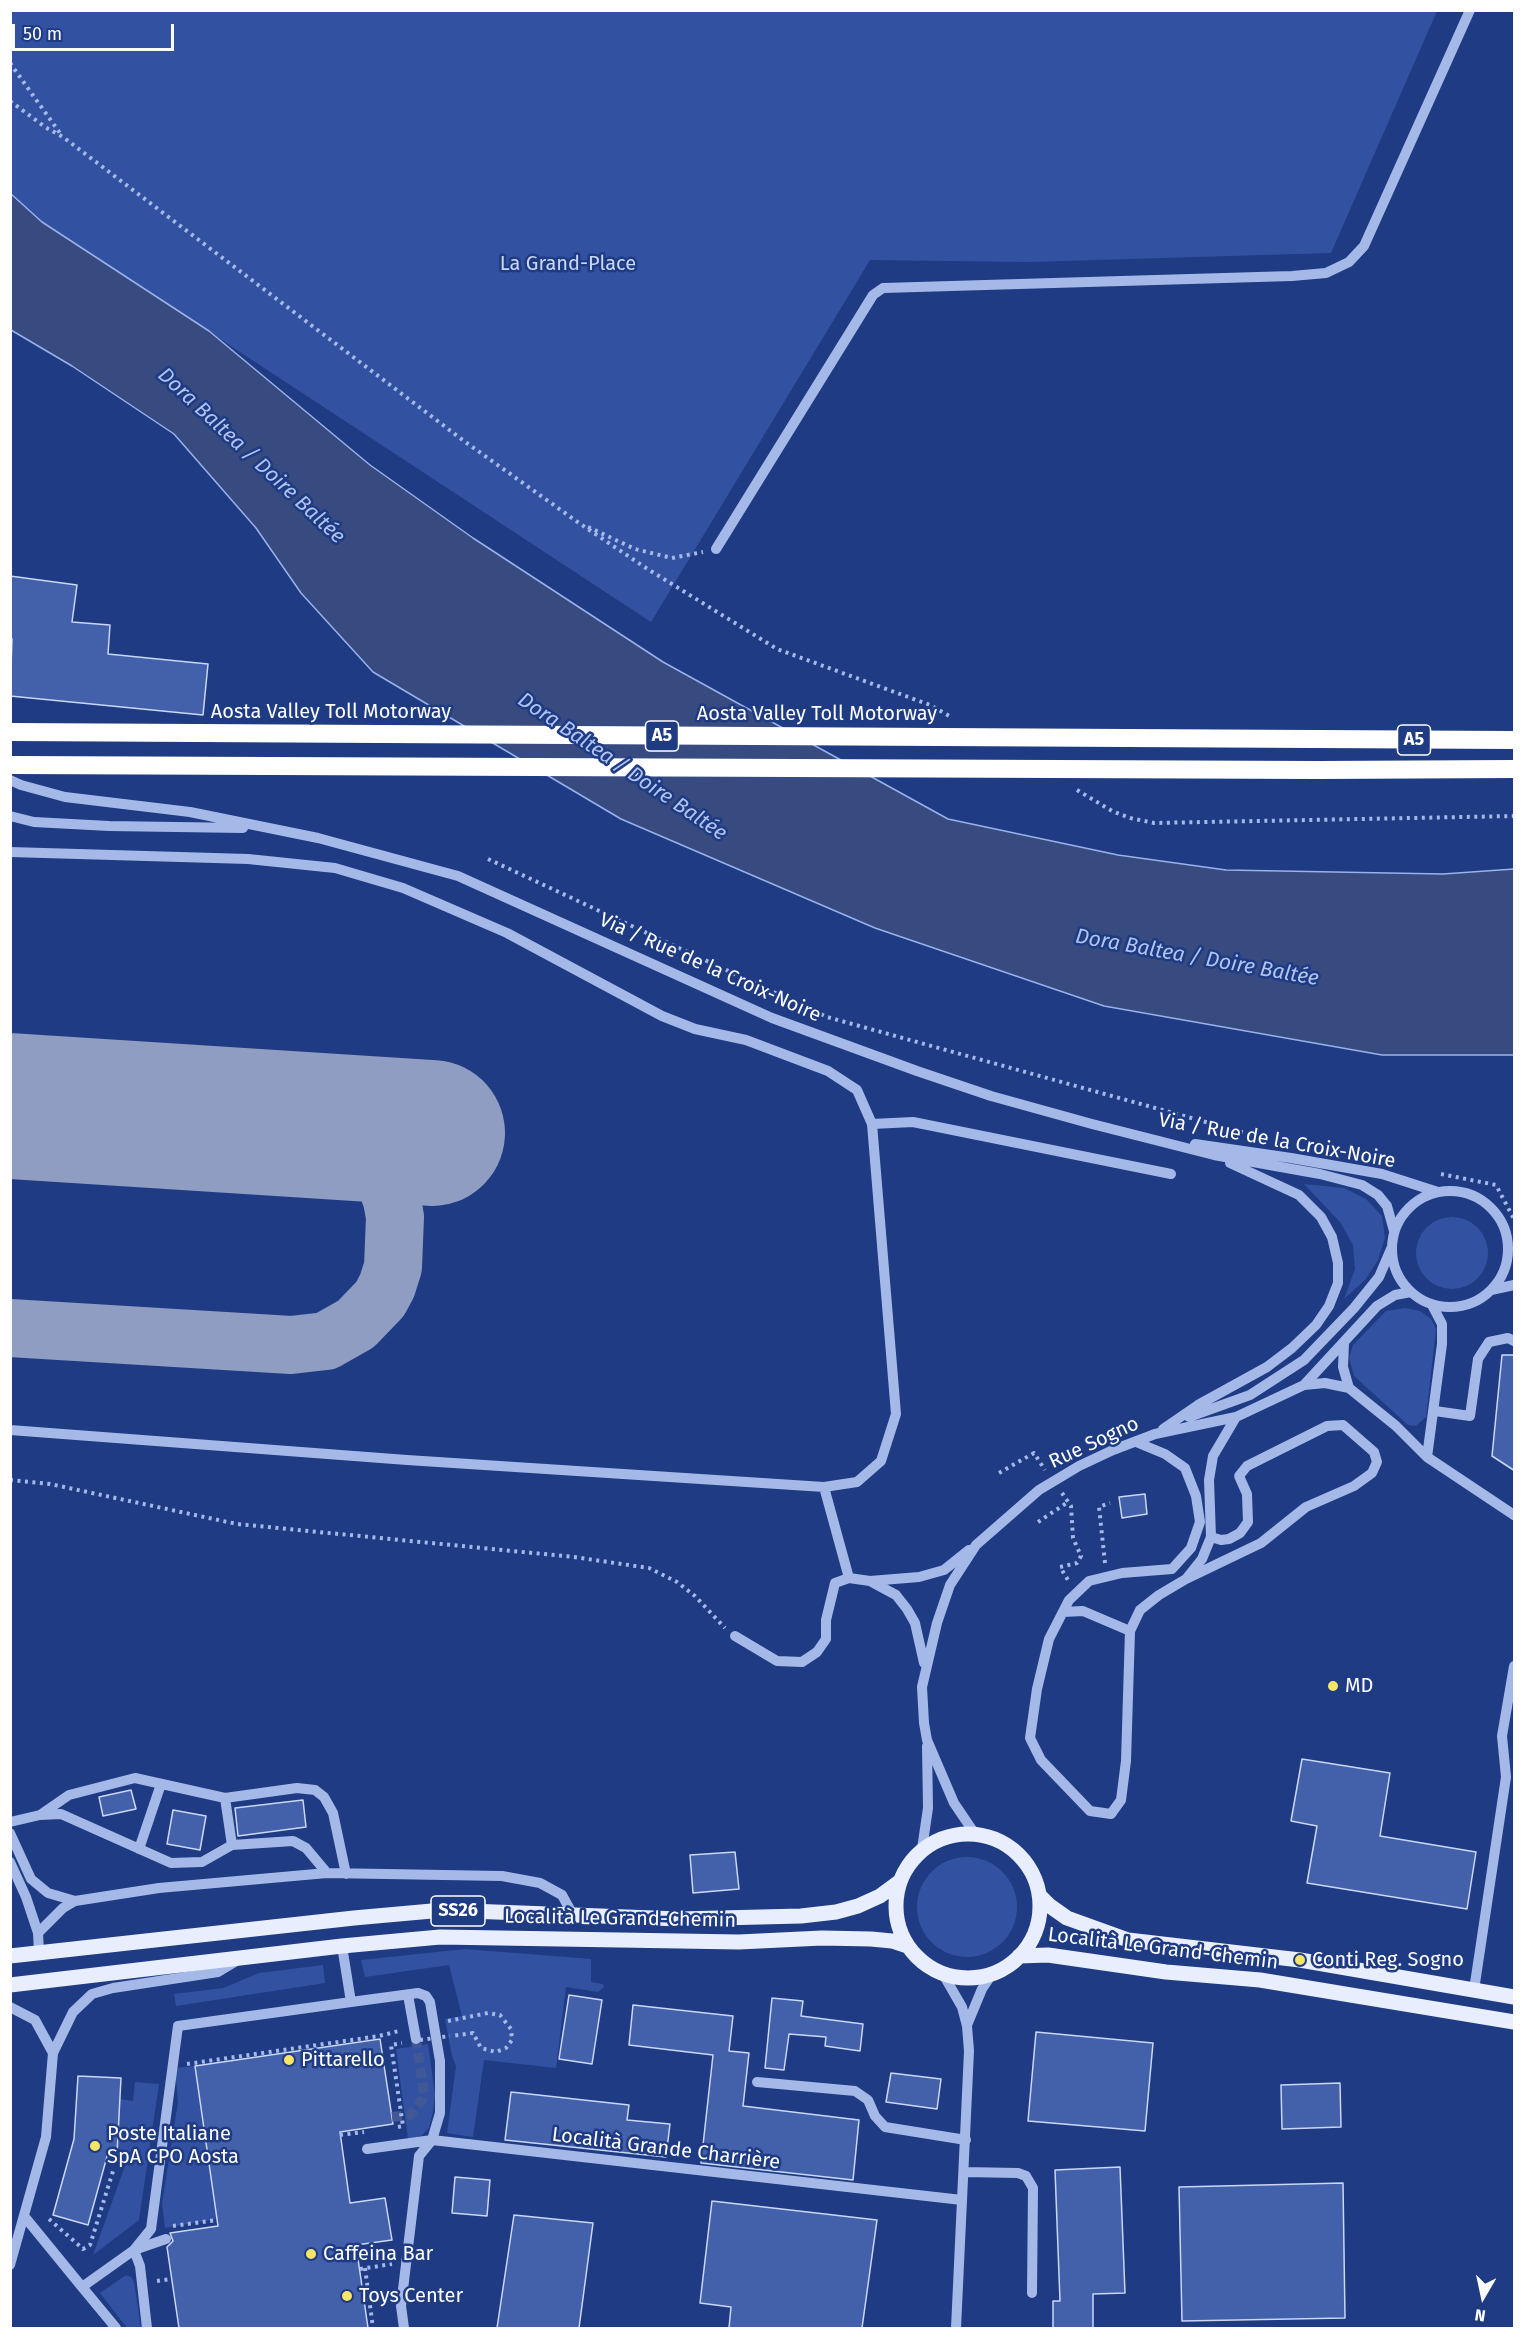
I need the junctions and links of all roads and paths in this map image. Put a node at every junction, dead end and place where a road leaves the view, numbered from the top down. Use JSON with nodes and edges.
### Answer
{"nodes":[{"id":1,"x":1470,"y":10,"type":"edge"},
{"id":2,"x":10,"y":63,"type":"edge"},
{"id":3,"x":63,"y":137,"type":"dead end"},
{"id":4,"x":579,"y":523,"type":"dead end"},
{"id":5,"x":716,"y":549,"type":"joint"},
{"id":6,"x":10,"y":732,"type":"edge"},
{"id":7,"x":1515,"y":740,"type":"edge"},
{"id":8,"x":10,"y":765,"type":"edge"},
{"id":9,"x":1515,"y":769,"type":"edge"},
{"id":10,"x":10,"y":780,"type":"edge"},
{"id":11,"x":10,"y":816,"type":"edge"},
{"id":12,"x":265,"y":827,"type":"junction"},
{"id":13,"x":10,"y":852,"type":"edge"},
{"id":14,"x":488,"y":859,"type":"dead end"},
{"id":15,"x":872,"y":1124,"type":"junction"},
{"id":16,"x":1144,"y":1137,"type":"junction"},
{"id":17,"x":1257,"y":1137,"type":"dead end"},
{"id":18,"x":1214,"y":1155,"type":"junction"},
{"id":19,"x":1171,"y":1174,"type":"dead end"},
{"id":20,"x":1438,"y":1174,"type":"dead end"},
{"id":21,"x":1438,"y":1192,"type":"junction"},
{"id":22,"x":1515,"y":1219,"type":"edge"},
{"id":23,"x":1394,"y":1231,"type":"junction"},
{"id":24,"x":1392,"y":1248,"type":"junction"},
{"id":25,"x":1508,"y":1252,"type":"junction"},
{"id":26,"x":1515,"y":1267,"type":"edge"},
{"id":27,"x":1515,"y":1285,"type":"edge"},
{"id":28,"x":1491,"y":1290,"type":"junction"},
{"id":29,"x":1411,"y":1292,"type":"junction"},
{"id":30,"x":1432,"y":1305,"type":"junction"},
{"id":31,"x":1515,"y":1341,"type":"edge"},
{"id":32,"x":1344,"y":1343,"type":"junction"},
{"id":33,"x":1304,"y":1385,"type":"junction"},
{"id":34,"x":1349,"y":1388,"type":"junction"},
{"id":35,"x":1434,"y":1412,"type":"junction"},
{"id":36,"x":1236,"y":1417,"type":"junction"},
{"id":37,"x":1176,"y":1422,"type":"junction"},
{"id":38,"x":10,"y":1430,"type":"edge"},
{"id":39,"x":1155,"y":1434,"type":"junction"},
{"id":40,"x":1136,"y":1442,"type":"junction"},
{"id":41,"x":1427,"y":1457,"type":"junction"},
{"id":42,"x":999,"y":1473,"type":"dead end"},
{"id":43,"x":10,"y":1480,"type":"edge"},
{"id":44,"x":1053,"y":1482,"type":"junction"},
{"id":45,"x":824,"y":1487,"type":"junction"},
{"id":46,"x":1068,"y":1502,"type":"junction"},
{"id":47,"x":1110,"y":1503,"type":"dead end"},
{"id":48,"x":1515,"y":1515,"type":"edge"},
{"id":49,"x":1038,"y":1522,"type":"dead end"},
{"id":50,"x":1211,"y":1537,"type":"junction"},
{"id":51,"x":976,"y":1545,"type":"junction"},
{"id":52,"x":1107,"y":1577,"type":"junction"},
{"id":53,"x":849,"y":1578,"type":"junction"},
{"id":54,"x":1186,"y":1579,"type":"junction"},
{"id":55,"x":870,"y":1581,"type":"junction"},
{"id":56,"x":1076,"y":1594,"type":"junction"},
{"id":57,"x":1063,"y":1612,"type":"junction"},
{"id":58,"x":1130,"y":1631,"type":"junction"},
{"id":59,"x":735,"y":1636,"type":"joint"},
{"id":60,"x":1515,"y":1666,"type":"edge"},
{"id":61,"x":925,"y":1668,"type":"junction"},
{"id":62,"x":927,"y":1740,"type":"junction"},
{"id":63,"x":161,"y":1784,"type":"junction"},
{"id":64,"x":225,"y":1798,"type":"junction"},
{"id":65,"x":40,"y":1815,"type":"junction"},
{"id":66,"x":10,"y":1822,"type":"edge"},
{"id":67,"x":10,"y":1833,"type":"edge"},
{"id":68,"x":975,"y":1833,"type":"junction"},
{"id":69,"x":232,"y":1845,"type":"junction"},
{"id":70,"x":139,"y":1849,"type":"junction"},
{"id":71,"x":922,"y":1849,"type":"junction"},
{"id":72,"x":10,"y":1862,"type":"edge"},
{"id":73,"x":327,"y":1874,"type":"junction"},
{"id":74,"x":346,"y":1874,"type":"junction"},
{"id":75,"x":899,"y":1882,"type":"junction"},
{"id":76,"x":1039,"y":1895,"type":"junction"},
{"id":77,"x":75,"y":1901,"type":"junction"},
{"id":78,"x":573,"y":1915,"type":"junction"},
{"id":79,"x":38,"y":1933,"type":"junction"},
{"id":80,"x":342,"y":1946,"type":"junction"},
{"id":81,"x":907,"y":1946,"type":"junction"},
{"id":82,"x":39,"y":1953,"type":"junction"},
{"id":83,"x":10,"y":1956,"type":"edge"},
{"id":84,"x":1019,"y":1956,"type":"junction"},
{"id":85,"x":244,"y":1957,"type":"junction"},
{"id":86,"x":943,"y":1974,"type":"junction"},
{"id":87,"x":992,"y":1974,"type":"junction"},
{"id":88,"x":10,"y":1985,"type":"edge"},
{"id":89,"x":1474,"y":1990,"type":"junction"},
{"id":90,"x":408,"y":1995,"type":"junction"},
{"id":91,"x":1515,"y":1997,"type":"edge"},
{"id":92,"x":351,"y":2002,"type":"junction"},
{"id":93,"x":10,"y":2007,"type":"edge"},
{"id":94,"x":1515,"y":2022,"type":"edge"},
{"id":95,"x":434,"y":2023,"type":"junction"},
{"id":96,"x":967,"y":2026,"type":"junction"},
{"id":97,"x":417,"y":2036,"type":"junction"},
{"id":98,"x":53,"y":2053,"type":"junction"},
{"id":99,"x":174,"y":2066,"type":"junction"},
{"id":100,"x":757,"y":2082,"type":"dead end"},
{"id":101,"x":392,"y":2127,"type":"dead end"},
{"id":102,"x":372,"y":2130,"type":"dead end"},
{"id":103,"x":340,"y":2135,"type":"dead end"},
{"id":104,"x":432,"y":2140,"type":"junction"},
{"id":105,"x":966,"y":2140,"type":"junction"},
{"id":106,"x":367,"y":2149,"type":"dead end"},
{"id":107,"x":114,"y":2168,"type":"dead end"},
{"id":108,"x":964,"y":2172,"type":"junction"},
{"id":109,"x":962,"y":2200,"type":"junction"},
{"id":110,"x":24,"y":2216,"type":"junction"},
{"id":111,"x":43,"y":2216,"type":"dead end"},
{"id":112,"x":217,"y":2220,"type":"dead end"},
{"id":113,"x":151,"y":2229,"type":"junction"},
{"id":114,"x":166,"y":2239,"type":"dead end"},
{"id":115,"x":134,"y":2250,"type":"junction"},
{"id":116,"x":406,"y":2262,"type":"junction"},
{"id":117,"x":10,"y":2265,"type":"edge"},
{"id":118,"x":82,"y":2287,"type":"junction"},
{"id":119,"x":1032,"y":2294,"type":"dead end"},
{"id":120,"x":116,"y":2328,"type":"edge"},
{"id":121,"x":147,"y":2328,"type":"edge"},
{"id":122,"x":373,"y":2328,"type":"edge"},
{"id":123,"x":404,"y":2328,"type":"edge"},
{"id":124,"x":956,"y":2328,"type":"edge"}],
"edges":[{"from":1,"to":5,"type":"street"},
{"from":2,"to":3,"type":"path"},
{"from":4,"to":5,"type":"path"},
{"from":6,"to":7,"type":"highway","name":"Aosta Valley Toll Motorway","number":"A5","bridge":true},
{"from":8,"to":9,"type":"highway","number":"A5","bridge":true},
{"from":10,"to":12,"type":"street","name":"Via / Rue de la Croix-Noire"},
{"from":11,"to":12,"type":"street","name":"Via / Rue de la Croix-Noire"},
{"from":12,"to":16,"type":"street","name":"Via / Rue de la Croix-Noire"},
{"from":13,"to":15,"type":"street"},
{"from":14,"to":17,"type":"path"},
{"from":15,"to":19,"type":"street"},
{"from":15,"to":45,"type":"street"},
{"from":16,"to":18,"type":"street","name":"Via / Rue de la Croix-Noire"},
{"from":16,"to":21,"type":"street","name":"Via / Rue de la Croix-Noire"},
{"from":18,"to":23,"type":"street","name":"Via / Rue de la Croix-Noire"},
{"from":18,"to":37,"type":"street"},
{"from":20,"to":22,"type":"path"},
{"from":21,"to":23,"type":"street"},
{"from":21,"to":25,"type":"street"},
{"from":23,"to":24,"type":"street"},
{"from":24,"to":29,"type":"street"},
{"from":24,"to":37,"type":"street"},
{"from":25,"to":26,"type":"street"},
{"from":25,"to":28,"type":"street"},
{"from":27,"to":28,"type":"street"},
{"from":28,"to":30,"type":"street"},
{"from":29,"to":30,"type":"street"},
{"from":29,"to":32,"type":"street","name":"Rue Sogno"},
{"from":30,"to":35,"type":"street"},
{"from":31,"to":35,"type":"street"},
{"from":32,"to":33,"type":"street","name":"Rue Sogno"},
{"from":32,"to":34,"type":"street"},
{"from":33,"to":34,"type":"street"},
{"from":33,"to":36,"type":"street","name":"Rue Sogno"},
{"from":34,"to":41,"type":"street"},
{"from":35,"to":41,"type":"street"},
{"from":36,"to":39,"type":"street","name":"Rue Sogno"},
{"from":36,"to":50,"type":"street"},
{"from":37,"to":39,"type":"street"},
{"from":38,"to":45,"type":"street"},
{"from":39,"to":40,"type":"street","name":"Rue Sogno"},
{"from":40,"to":44,"type":"street","name":"Rue Sogno"},
{"from":40,"to":52,"type":"street"},
{"from":41,"to":48,"type":"street"},
{"from":42,"to":44,"type":"path"},
{"from":43,"to":59,"type":"path"},
{"from":44,"to":46,"type":"path"},
{"from":44,"to":51,"type":"street","name":"Rue Sogno"},
{"from":45,"to":53,"type":"street"},
{"from":46,"to":49,"type":"path"},
{"from":46,"to":56,"type":"path"},
{"from":47,"to":52,"type":"path"},
{"from":50,"to":54,"type":"street"},
{"from":50,"to":54,"type":"street"},
{"from":51,"to":55,"type":"street"},
{"from":51,"to":61,"type":"street","name":"Rue Sogno"},
{"from":52,"to":56,"type":"street"},
{"from":53,"to":55,"type":"street"},
{"from":53,"to":59,"type":"street"},
{"from":54,"to":58,"type":"street"},
{"from":55,"to":61,"type":"street"},
{"from":56,"to":57,"type":"street"},
{"from":57,"to":58,"type":"street"},
{"from":57,"to":58,"type":"street"},
{"from":60,"to":89,"type":"street"},
{"from":61,"to":62,"type":"street","name":"Rue Sogno"},
{"from":62,"to":68,"type":"street","name":"Rue Sogno"},
{"from":62,"to":71,"type":"street","name":"Rue Sogno"},
{"from":63,"to":64,"type":"street"},
{"from":63,"to":65,"type":"street"},
{"from":63,"to":70,"type":"street"},
{"from":64,"to":69,"type":"street"},
{"from":64,"to":74,"type":"street"},
{"from":65,"to":66,"type":"street"},
{"from":65,"to":70,"type":"street"},
{"from":67,"to":77,"type":"street"},
{"from":68,"to":71,"type":"main road","name":"Località Le Grand-Chemin"},
{"from":68,"to":76,"type":"main road","name":"Località Le Grand-Chemin"},
{"from":69,"to":70,"type":"street"},
{"from":69,"to":73,"type":"street"},
{"from":71,"to":75,"type":"main road","name":"Località Le Grand-Chemin"},
{"from":72,"to":79,"type":"street"},
{"from":73,"to":74,"type":"street"},
{"from":73,"to":77,"type":"street"},
{"from":74,"to":78,"type":"street"},
{"from":75,"to":78,"type":"main road","name":"Località Le Grand-Chemin","number":"SS26"},
{"from":75,"to":81,"type":"main road","name":"Località Le Grand-Chemin"},
{"from":76,"to":84,"type":"main road","name":"Località Le Grand-Chemin"},
{"from":76,"to":89,"type":"main road","name":"Località Le Grand-Chemin"},
{"from":77,"to":79,"type":"street"},
{"from":78,"to":82,"type":"main road","name":"Località Le Grand-Chemin","number":"SS26"},
{"from":79,"to":82,"type":"street"},
{"from":80,"to":81,"type":"main road","name":"Località Le Grand-Chemin","number":"SS26"},
{"from":80,"to":85,"type":"main road","name":"Località Le Grand-Chemin","number":"SS26"},
{"from":80,"to":92,"type":"street"},
{"from":81,"to":86,"type":"main road","name":"Località Le Grand-Chemin"},
{"from":82,"to":83,"type":"main road","name":"Località Le Grand-Chemin","number":"SS26"},
{"from":84,"to":87,"type":"main road","name":"Località Le Grand-Chemin"},
{"from":84,"to":94,"type":"main road","name":"Località Le Grand-Chemin"},
{"from":85,"to":88,"type":"main road","name":"Località Le Grand-Chemin","number":"SS26"},
{"from":85,"to":98,"type":"street"},
{"from":86,"to":87,"type":"main road","name":"Località Le Grand-Chemin"},
{"from":86,"to":96,"type":"street"},
{"from":87,"to":96,"type":"street"},
{"from":89,"to":91,"type":"main road","name":"Località Le Grand-Chemin"},
{"from":90,"to":92,"type":"street"},
{"from":90,"to":95,"type":"street"},
{"from":90,"to":97,"type":"street"},
{"from":92,"to":99,"type":"street"},
{"from":93,"to":98,"type":"street"},
{"from":95,"to":97,"type":"path","bridge":true},
{"from":95,"to":104,"type":"street"},
{"from":96,"to":105,"type":"street"},
{"from":97,"to":99,"type":"path"},
{"from":97,"to":101,"type":"path"},
{"from":98,"to":110,"type":"street"},
{"from":99,"to":113,"type":"street"},
{"from":100,"to":105,"type":"street"},
{"from":102,"to":103,"type":"path"},
{"from":104,"to":106,"type":"street","name":"Località Grande Charrière"},
{"from":104,"to":109,"type":"street","name":"Località Grande Charrière"},
{"from":104,"to":116,"type":"street"},
{"from":105,"to":108,"type":"street"},
{"from":107,"to":111,"type":"path"},
{"from":108,"to":109,"type":"street"},
{"from":108,"to":119,"type":"street"},
{"from":109,"to":124,"type":"street"},
{"from":110,"to":117,"type":"street"},
{"from":110,"to":118,"type":"street"},
{"from":112,"to":113,"type":"path"},
{"from":113,"to":115,"type":"street"},
{"from":114,"to":115,"type":"street"},
{"from":115,"to":118,"type":"street"},
{"from":115,"to":121,"type":"street"},
{"from":116,"to":122,"type":"path"},
{"from":116,"to":123,"type":"street"},
{"from":118,"to":120,"type":"street"}]}
